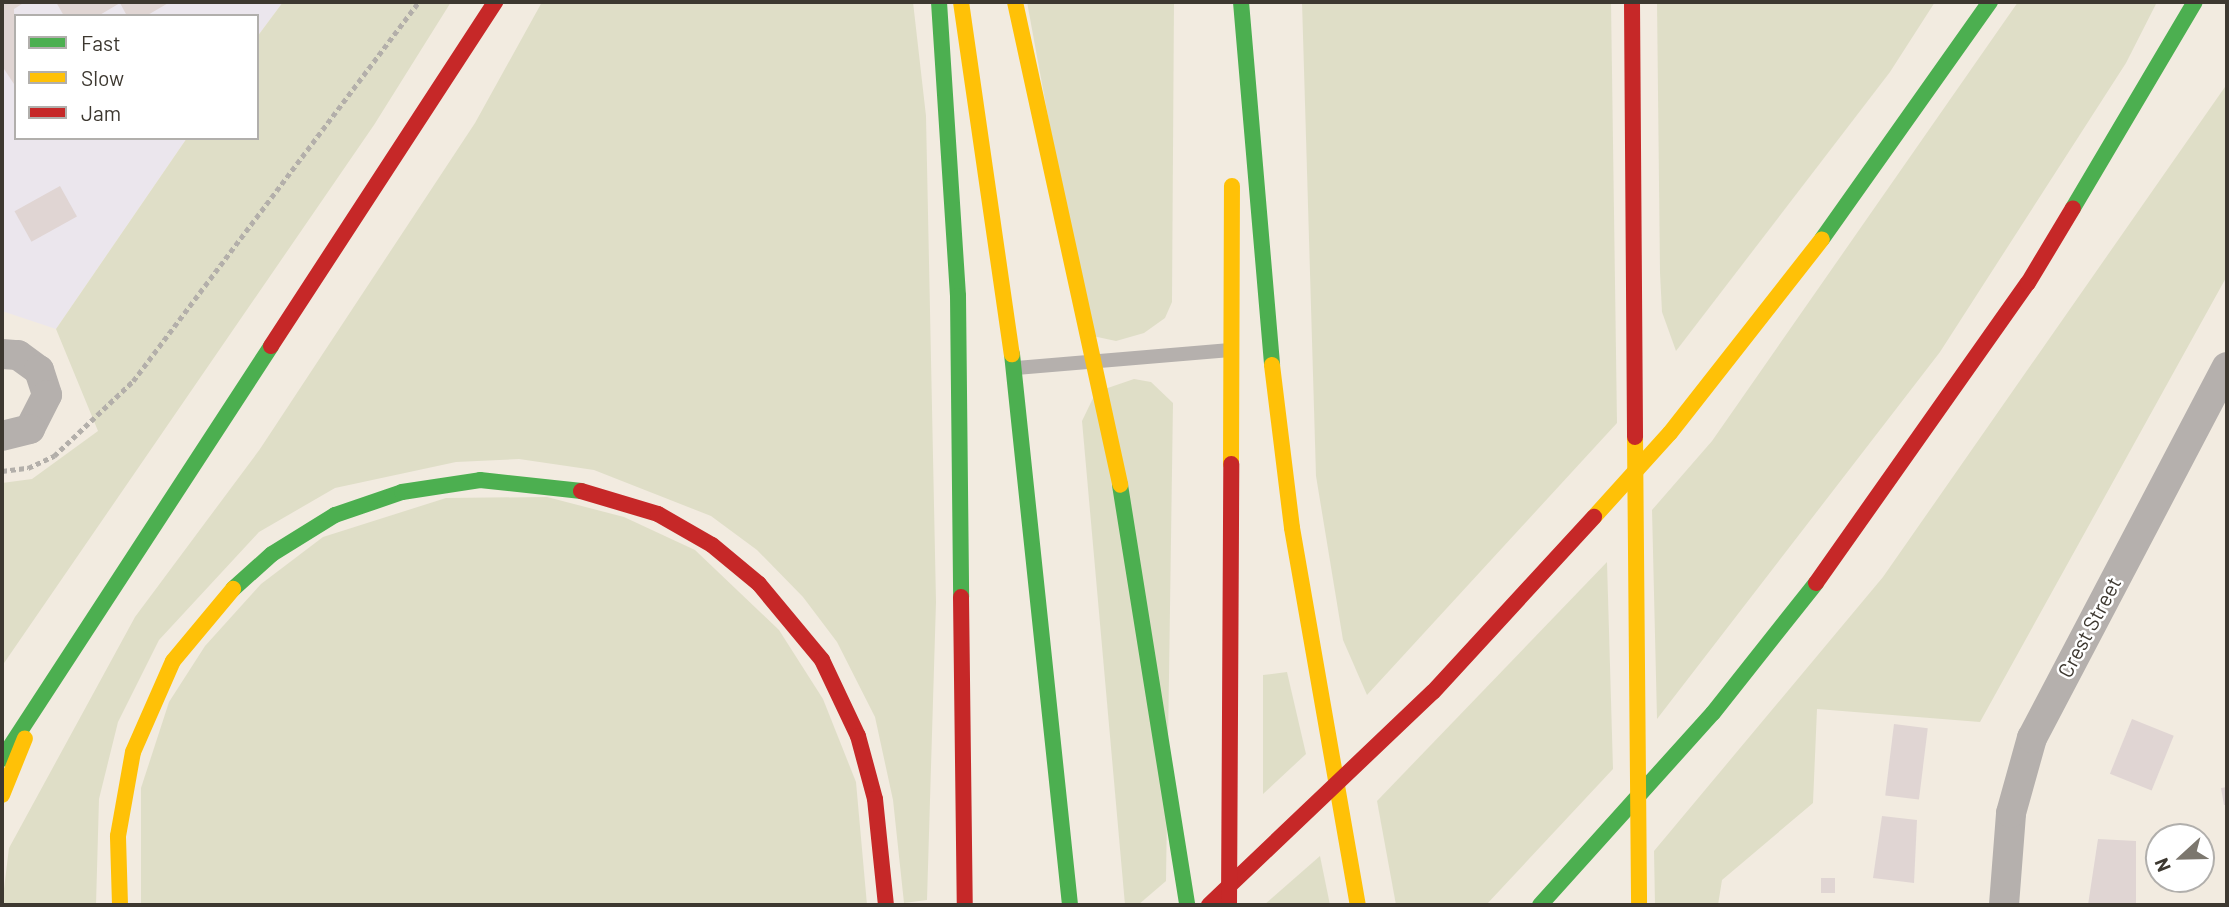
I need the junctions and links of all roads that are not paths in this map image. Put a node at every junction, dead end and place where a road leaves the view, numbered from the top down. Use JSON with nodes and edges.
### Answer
{"nodes":[{"id":1,"x":495,"y":2,"type":"edge"},
{"id":2,"x":939,"y":2,"type":"edge"},
{"id":3,"x":961,"y":2,"type":"edge"},
{"id":4,"x":1015,"y":2,"type":"edge"},
{"id":5,"x":1232,"y":2,"type":"edge"},
{"id":6,"x":1241,"y":2,"type":"edge"},
{"id":7,"x":1632,"y":2,"type":"edge"},
{"id":8,"x":1990,"y":2,"type":"edge"},
{"id":9,"x":2195,"y":2,"type":"edge"},
{"id":10,"x":1232,"y":121,"type":"dead end"},
{"id":11,"x":1232,"y":161,"type":"dead end"},
{"id":12,"x":1231,"y":350,"type":"junction"},
{"id":13,"x":2,"y":354,"type":"edge"},
{"id":14,"x":1094,"y":361,"type":"junction"},
{"id":15,"x":2227,"y":367,"type":"edge"},
{"id":16,"x":1014,"y":368,"type":"junction"},
{"id":17,"x":2218,"y":410,"type":"edge"},
{"id":18,"x":2,"y":436,"type":"edge"},
{"id":19,"x":35,"y":714,"type":"junction"},
{"id":20,"x":2,"y":760,"type":"edge"},
{"id":21,"x":2,"y":794,"type":"edge"},
{"id":22,"x":120,"y":905,"type":"edge"},
{"id":23,"x":886,"y":905,"type":"edge"},
{"id":24,"x":965,"y":905,"type":"edge"},
{"id":25,"x":1070,"y":905,"type":"edge"},
{"id":26,"x":1187,"y":905,"type":"edge"},
{"id":27,"x":1209,"y":905,"type":"edge"},
{"id":28,"x":1230,"y":905,"type":"edge"},
{"id":29,"x":1358,"y":905,"type":"edge"},
{"id":30,"x":1540,"y":905,"type":"edge"},
{"id":31,"x":1639,"y":905,"type":"edge"},
{"id":32,"x":2004,"y":905,"type":"edge"}],
"edges":[{"from":1,"to":19,"type":"main road"},
{"from":2,"to":24,"type":"main road"},
{"from":3,"to":16,"type":"main road"},
{"from":4,"to":14,"type":"main road"},
{"from":5,"to":10,"type":"main road"},
{"from":6,"to":29,"type":"main road"},
{"from":7,"to":31,"type":"main road"},
{"from":8,"to":27,"type":"main road"},
{"from":9,"to":30,"type":"main road"},
{"from":11,"to":12,"type":"main road"},
{"from":12,"to":14,"type":"lane"},
{"from":12,"to":28,"type":"main road"},
{"from":13,"to":18,"type":"street"},
{"from":14,"to":16,"type":"lane"},
{"from":14,"to":26,"type":"main road"},
{"from":15,"to":17,"type":"street","name":"Crest Street"},
{"from":16,"to":25,"type":"main road"},
{"from":17,"to":32,"type":"street","name":"Crest Street"},
{"from":19,"to":20,"type":"main road"},
{"from":19,"to":21,"type":"main road"},
{"from":22,"to":23,"type":"main road"}]}
